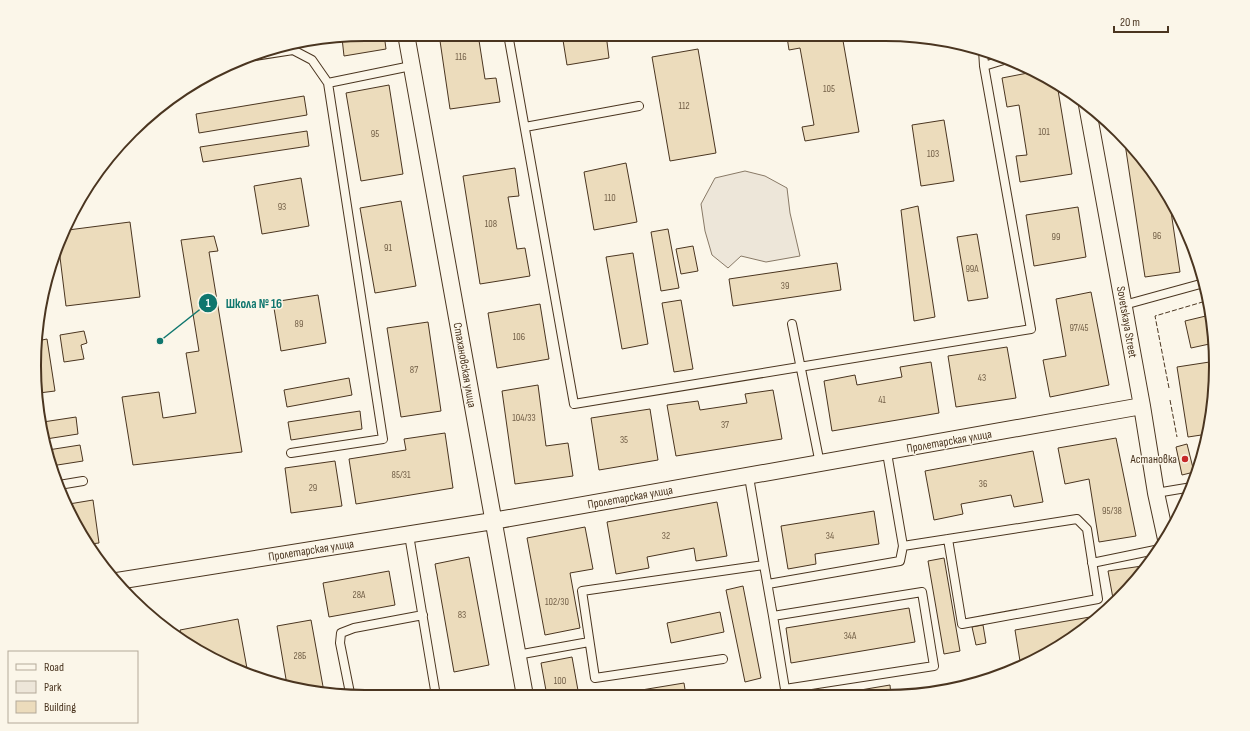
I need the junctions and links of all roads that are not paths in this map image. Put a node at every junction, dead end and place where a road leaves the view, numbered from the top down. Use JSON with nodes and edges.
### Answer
{"nodes":[{"id":1,"x":407,"y":41,"type":"edge"},
{"id":2,"x":509,"y":41,"type":"edge"},
{"id":3,"x":285,"y":51,"type":"edge"},
{"id":4,"x":983,"y":56,"type":"edge"},
{"id":5,"x":998,"y":62,"type":"edge"},
{"id":6,"x":412,"y":66,"type":"junction"},
{"id":7,"x":984,"y":66,"type":"junction"},
{"id":8,"x":328,"y":83,"type":"junction"},
{"id":9,"x":639,"y":106,"type":"dead end"},
{"id":10,"x":1089,"y":114,"type":"edge"},
{"id":11,"x":525,"y":127,"type":"junction"},
{"id":12,"x":1199,"y":284,"type":"edge"},
{"id":13,"x":1124,"y":305,"type":"junction"},
{"id":14,"x":792,"y":324,"type":"dead end"},
{"id":15,"x":800,"y":367,"type":"junction"},
{"id":16,"x":1142,"y":406,"type":"junction"},
{"id":17,"x":291,"y":453,"type":"dead end"},
{"id":18,"x":887,"y":453,"type":"junction"},
{"id":19,"x":820,"y":464,"type":"junction"},
{"id":20,"x":749,"y":476,"type":"junction"},
{"id":21,"x":83,"y":481,"type":"dead end"},
{"id":22,"x":64,"y":484,"type":"edge"},
{"id":23,"x":1185,"y":488,"type":"edge"},
{"id":24,"x":1156,"y":493,"type":"junction"},
{"id":25,"x":493,"y":522,"type":"junction"},
{"id":26,"x":1164,"y":531,"type":"edge"},
{"id":27,"x":409,"y":535,"type":"junction"},
{"id":28,"x":948,"y":539,"type":"junction"},
{"id":29,"x":903,"y":546,"type":"junction"},
{"id":30,"x":1151,"y":551,"type":"edge"},
{"id":31,"x":1092,"y":563,"type":"junction"},
{"id":32,"x":764,"y":564,"type":"junction"},
{"id":33,"x":123,"y":580,"type":"edge"},
{"id":34,"x":768,"y":584,"type":"junction"},
{"id":35,"x":423,"y":615,"type":"junction"},
{"id":36,"x":773,"y":616,"type":"junction"},
{"id":37,"x":589,"y":642,"type":"junction"},
{"id":38,"x":517,"y":655,"type":"junction"},
{"id":39,"x":723,"y":659,"type":"dead end"},
{"id":40,"x":349,"y":689,"type":"edge"},
{"id":41,"x":435,"y":690,"type":"edge"},
{"id":42,"x":524,"y":690,"type":"edge"}],
"edges":[{"from":1,"to":6,"type":"street","name":"Стахановская улица"},
{"from":2,"to":11,"type":"lane"},
{"from":3,"to":8,"type":"lane"},
{"from":4,"to":7,"type":"lane"},
{"from":5,"to":7,"type":"lane"},
{"from":6,"to":8,"type":"lane"},
{"from":6,"to":25,"type":"street","name":"Стахановская улица"},
{"from":7,"to":15,"type":"lane"},
{"from":8,"to":17,"type":"lane"},
{"from":9,"to":11,"type":"lane"},
{"from":10,"to":13,"type":"street","name":"Sovetskaya Street"},
{"from":11,"to":15,"type":"lane"},
{"from":12,"to":13,"type":"lane"},
{"from":13,"to":16,"type":"street","name":"Sovetskaya Street"},
{"from":14,"to":15,"type":"lane"},
{"from":15,"to":19,"type":"lane"},
{"from":16,"to":18,"type":"street","name":"Пролетарская улица"},
{"from":16,"to":24,"type":"street","name":"Sovetskaya Street"},
{"from":18,"to":19,"type":"street","name":"Пролетарская улица"},
{"from":18,"to":29,"type":"lane"},
{"from":19,"to":20,"type":"street","name":"Пролетарская улица"},
{"from":20,"to":25,"type":"street","name":"Пролетарская улица"},
{"from":20,"to":32,"type":"lane"},
{"from":21,"to":22,"type":"lane"},
{"from":23,"to":24,"type":"lane"},
{"from":24,"to":26,"type":"street","name":"Sovetskaya Street"},
{"from":25,"to":27,"type":"street","name":"Пролетарская улица"},
{"from":25,"to":38,"type":"street","name":"Стахановская улица"},
{"from":27,"to":33,"type":"street","name":"Пролетарская улица"},
{"from":27,"to":35,"type":"lane"},
{"from":28,"to":29,"type":"lane"},
{"from":28,"to":31,"type":"lane"},
{"from":28,"to":31,"type":"lane"},
{"from":29,"to":34,"type":"lane"},
{"from":30,"to":31,"type":"lane"},
{"from":32,"to":34,"type":"lane"},
{"from":32,"to":37,"type":"lane"},
{"from":34,"to":36,"type":"lane"},
{"from":35,"to":40,"type":"lane"},
{"from":35,"to":41,"type":"lane"},
{"from":36,"to":36,"type":"lane"},
{"from":37,"to":38,"type":"lane"},
{"from":37,"to":39,"type":"lane"},
{"from":38,"to":42,"type":"street","name":"Стахановская улица"}]}
